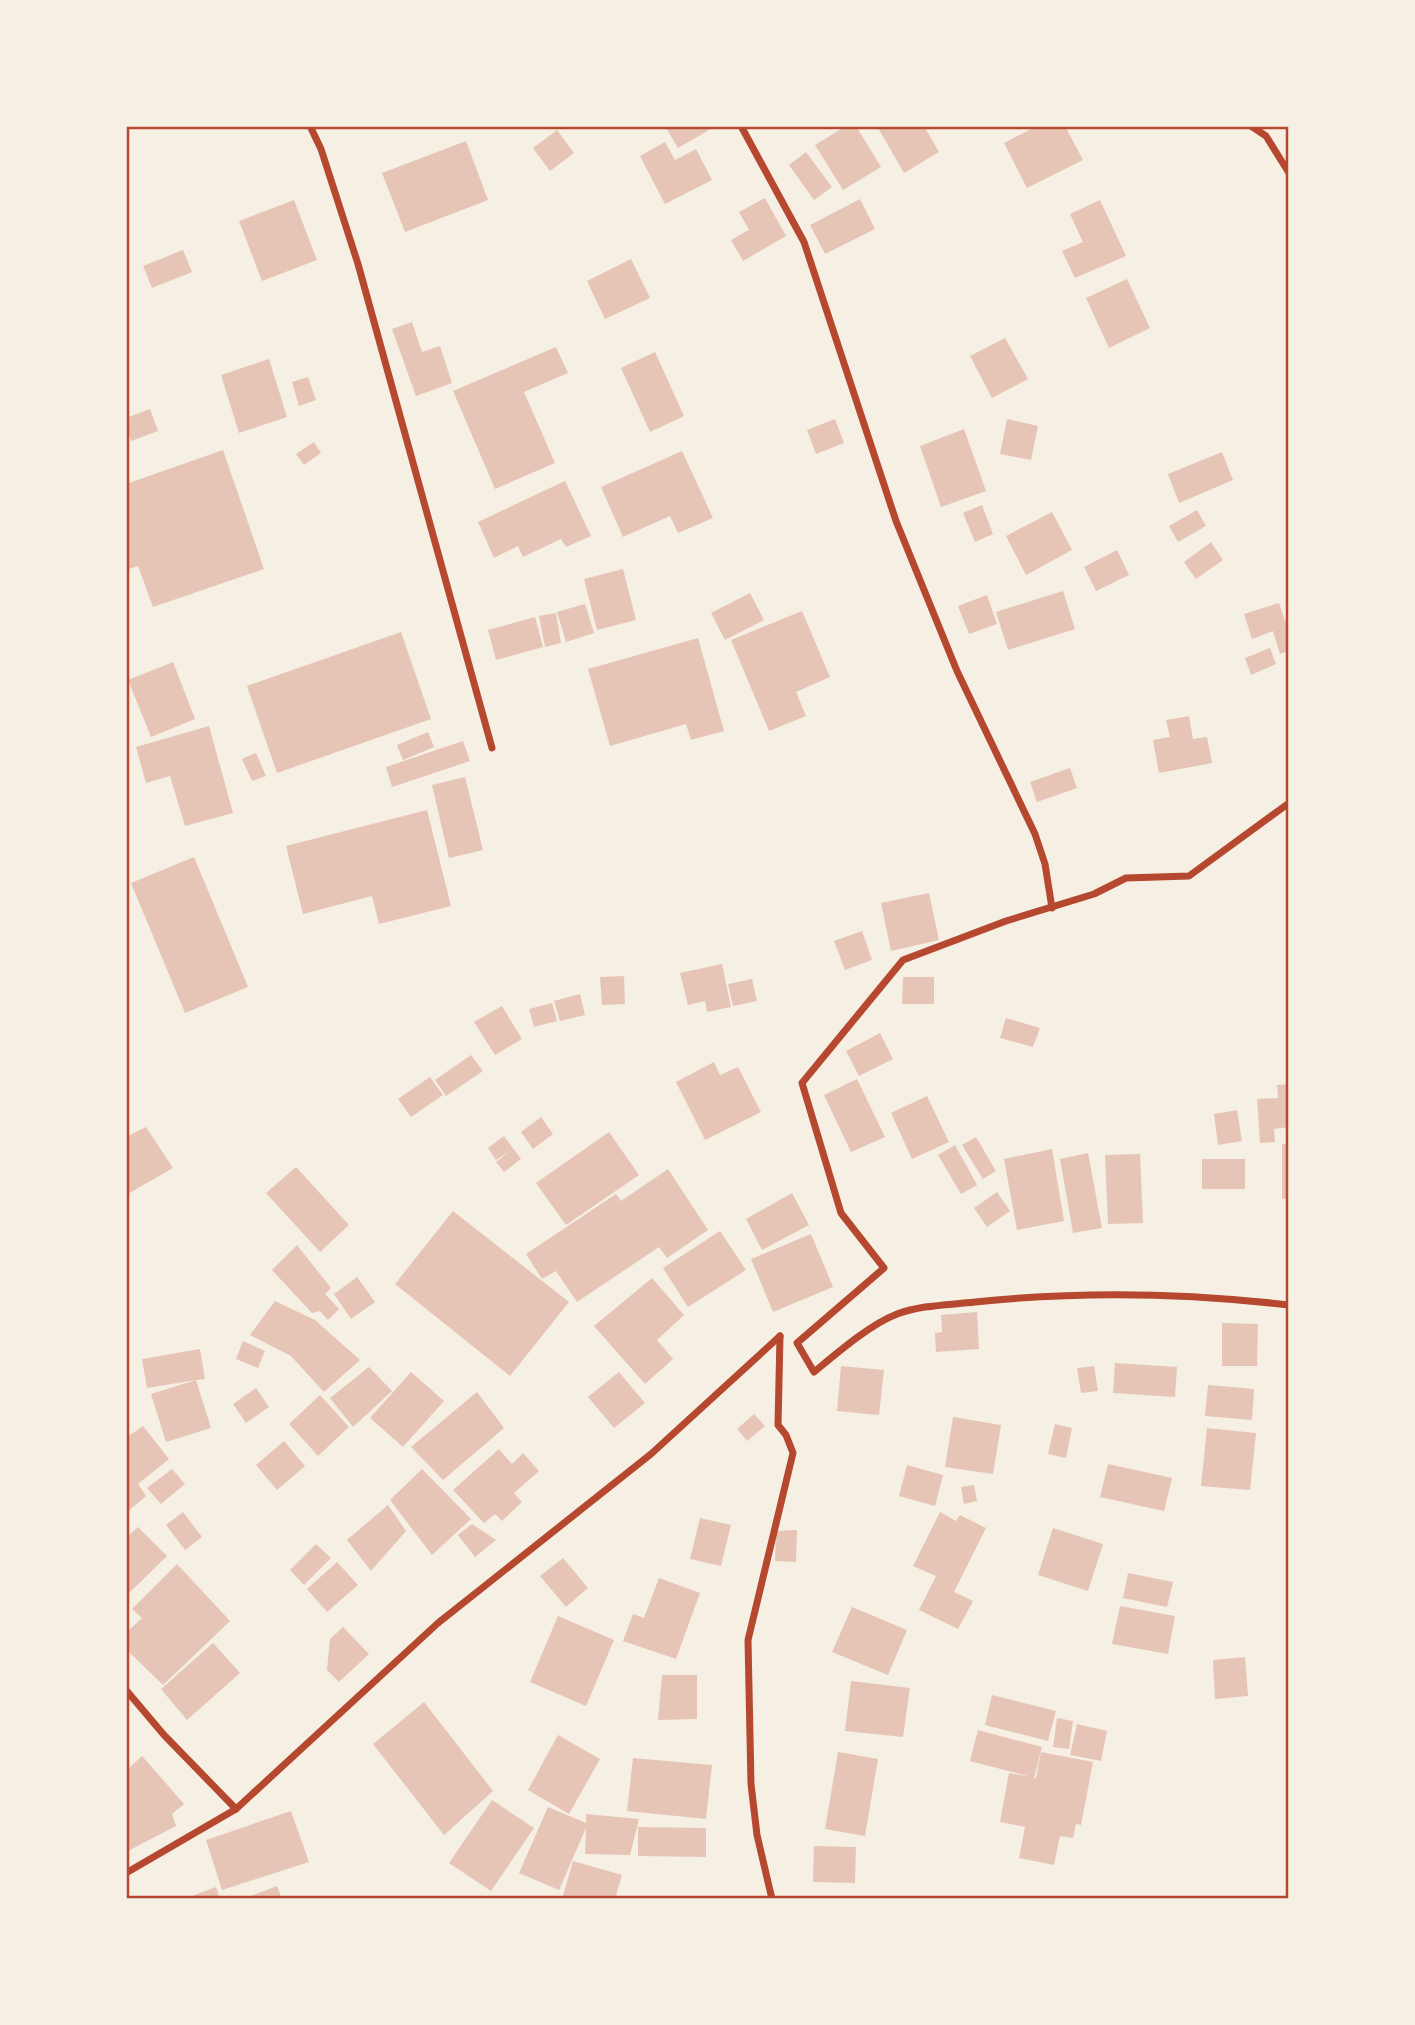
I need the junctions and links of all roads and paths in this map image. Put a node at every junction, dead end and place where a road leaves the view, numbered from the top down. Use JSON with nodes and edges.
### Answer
{"nodes":[{"id":1,"x":310,"y":126,"type":"edge"},
{"id":2,"x":741,"y":126,"type":"edge"},
{"id":3,"x":1251,"y":126,"type":"edge"},
{"id":4,"x":1289,"y":173,"type":"edge"},
{"id":5,"x":492,"y":748,"type":"dead end"},
{"id":6,"x":1289,"y":803,"type":"edge"},
{"id":7,"x":1052,"y":908,"type":"junction"},
{"id":8,"x":1289,"y":1305,"type":"edge"},
{"id":9,"x":126,"y":1690,"type":"edge"},
{"id":10,"x":236,"y":1808,"type":"junction"},
{"id":11,"x":126,"y":1873,"type":"edge"},
{"id":12,"x":772,"y":1899,"type":"edge"}],
"edges":[{"from":1,"to":5,"type":"street"},
{"from":2,"to":7,"type":"street"},
{"from":3,"to":4,"type":"street"},
{"from":6,"to":7,"type":"street"},
{"from":7,"to":8,"type":"street"},
{"from":9,"to":10,"type":"street"},
{"from":10,"to":11,"type":"street"},
{"from":10,"to":12,"type":"street"}]}
